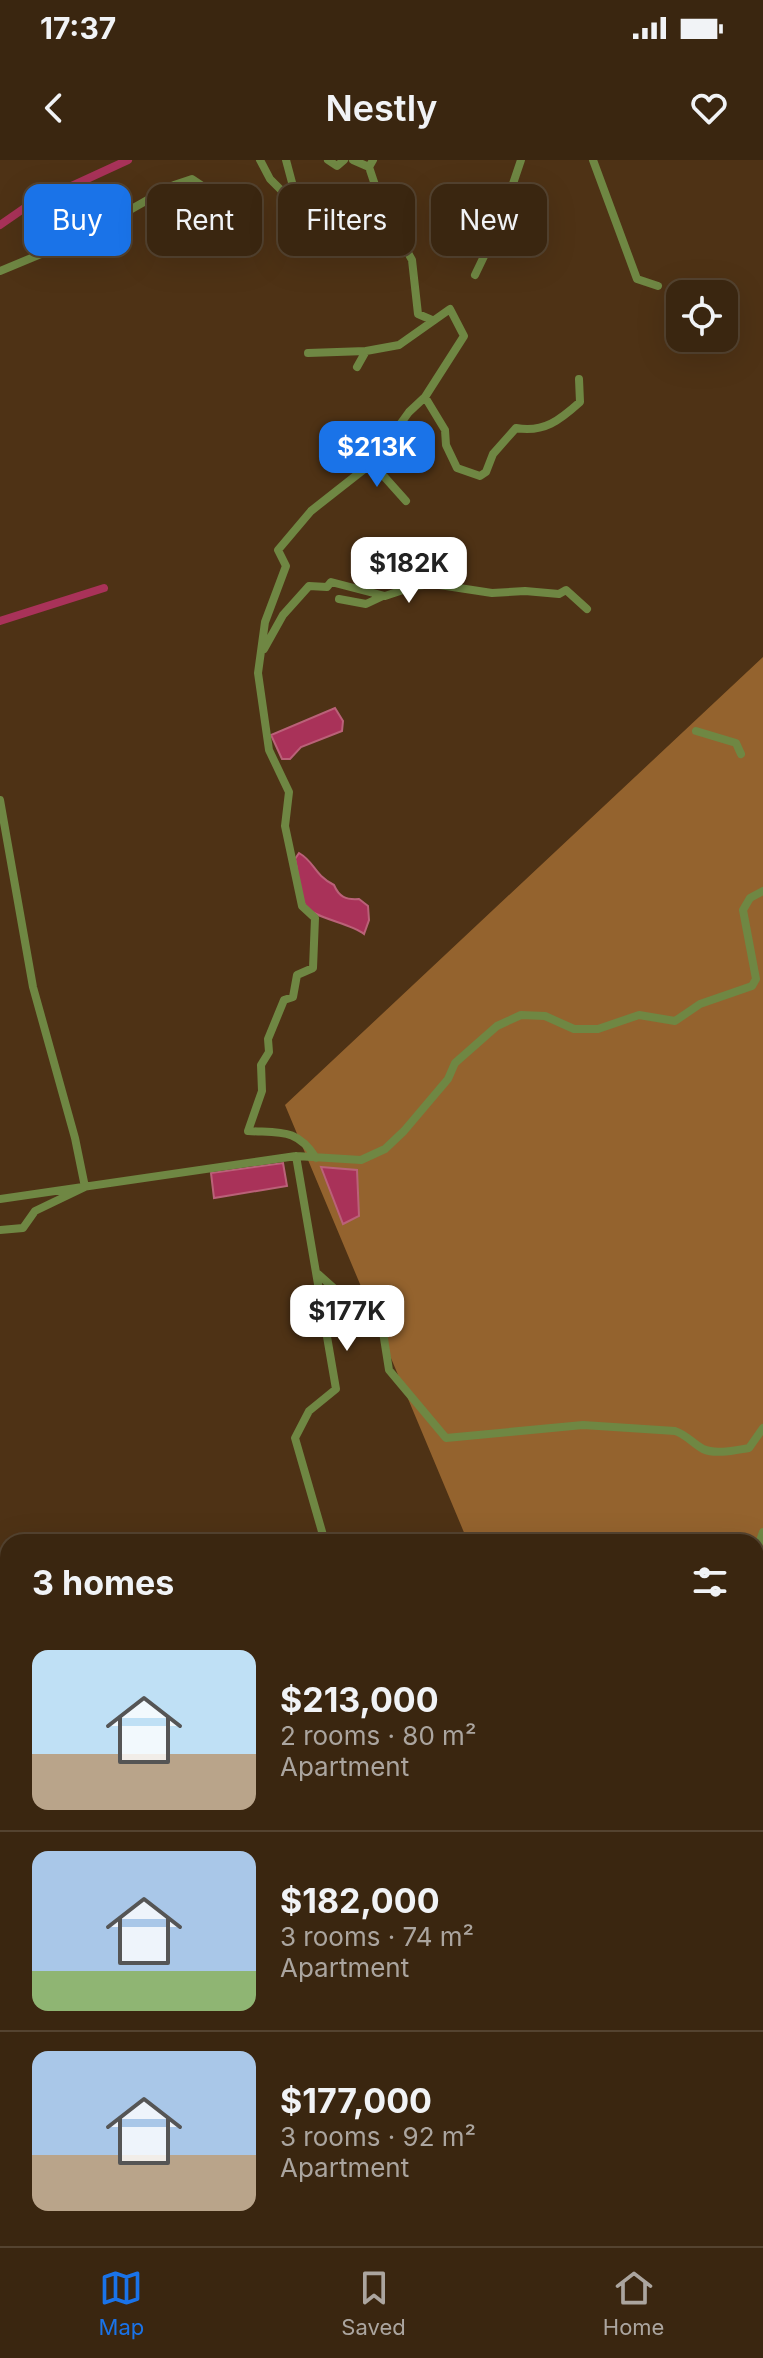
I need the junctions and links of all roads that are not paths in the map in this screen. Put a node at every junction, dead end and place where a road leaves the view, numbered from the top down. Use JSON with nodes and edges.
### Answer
{"nodes":[{"id":1,"x":260,"y":160,"type":"edge"},
{"id":2,"x":286,"y":160,"type":"edge"},
{"id":3,"x":328,"y":160,"type":"edge"},
{"id":4,"x":344,"y":160,"type":"edge"},
{"id":5,"x":353,"y":160,"type":"edge"},
{"id":6,"x":521,"y":160,"type":"edge"},
{"id":7,"x":593,"y":160,"type":"edge"},
{"id":8,"x":371,"y":163,"type":"edge"},
{"id":9,"x":156,"y":197,"type":"joint"},
{"id":10,"x":147,"y":202,"type":"edge"},
{"id":11,"x":0,"y":271,"type":"edge"},
{"id":12,"x":475,"y":275,"type":"dead end"},
{"id":13,"x":658,"y":286,"type":"dead end"},
{"id":14,"x":432,"y":320,"type":"junction"},
{"id":15,"x":366,"y":351,"type":"junction"},
{"id":16,"x":308,"y":353,"type":"dead end"},
{"id":17,"x":357,"y":367,"type":"dead end"},
{"id":18,"x":579,"y":379,"type":"dead end"},
{"id":19,"x":425,"y":397,"type":"junction"},
{"id":20,"x":372,"y":463,"type":"junction"},
{"id":21,"x":406,"y":501,"type":"dead end"},
{"id":22,"x":383,"y":596,"type":"junction"},
{"id":23,"x":339,"y":599,"type":"dead end"},
{"id":24,"x":587,"y":609,"type":"dead end"},
{"id":25,"x":259,"y":657,"type":"junction"},
{"id":26,"x":696,"y":731,"type":"dead end"},
{"id":27,"x":741,"y":754,"type":"dead end"},
{"id":28,"x":0,"y":800,"type":"edge"},
{"id":29,"x":763,"y":891,"type":"edge"},
{"id":30,"x":296,"y":1156,"type":"junction"},
{"id":31,"x":316,"y":1158,"type":"junction"},
{"id":32,"x":85,"y":1187,"type":"junction"},
{"id":33,"x":0,"y":1199,"type":"edge"},
{"id":34,"x":0,"y":1230,"type":"edge"},
{"id":35,"x":318,"y":1274,"type":"junction"},
{"id":36,"x":763,"y":1428,"type":"edge"},
{"id":37,"x":323,"y":1534,"type":"edge"}],
"edges":[{"from":1,"to":2,"type":"street"},
{"from":3,"to":4,"type":"street"},
{"from":5,"to":8,"type":"street"},
{"from":6,"to":12,"type":"street"},
{"from":7,"to":13,"type":"street"},
{"from":8,"to":14,"type":"street"},
{"from":9,"to":9,"type":"street"},
{"from":10,"to":11,"type":"street"},
{"from":14,"to":15,"type":"street"},
{"from":14,"to":19,"type":"street"},
{"from":15,"to":16,"type":"street"},
{"from":15,"to":17,"type":"street"},
{"from":18,"to":19,"type":"street"},
{"from":19,"to":20,"type":"street"},
{"from":20,"to":21,"type":"street"},
{"from":20,"to":25,"type":"street"},
{"from":22,"to":23,"type":"street"},
{"from":22,"to":24,"type":"street"},
{"from":22,"to":25,"type":"street"},
{"from":25,"to":31,"type":"street"},
{"from":26,"to":27,"type":"street"},
{"from":28,"to":32,"type":"street"},
{"from":29,"to":31,"type":"street"},
{"from":30,"to":31,"type":"street"},
{"from":30,"to":32,"type":"street"},
{"from":30,"to":35,"type":"street"},
{"from":32,"to":33,"type":"street"},
{"from":32,"to":34,"type":"street"},
{"from":35,"to":36,"type":"street"},
{"from":35,"to":37,"type":"street"}]}
